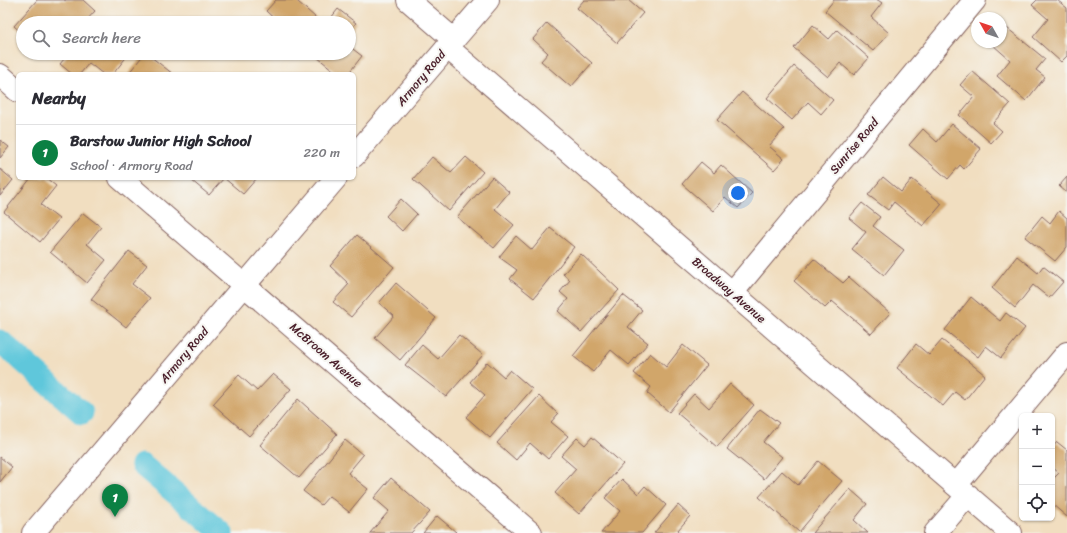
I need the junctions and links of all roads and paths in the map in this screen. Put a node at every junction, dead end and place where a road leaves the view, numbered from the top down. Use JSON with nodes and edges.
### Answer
{"nodes":[{"id":1,"x":408,"y":0,"type":"edge"},
{"id":2,"x":488,"y":0,"type":"edge"},
{"id":3,"x":975,"y":0,"type":"edge"},
{"id":4,"x":450,"y":44,"type":"junction"},
{"id":5,"x":0,"y":75,"type":"edge"},
{"id":6,"x":16,"y":89,"type":"edge"},
{"id":7,"x":356,"y":154,"type":"edge"},
{"id":8,"x":122,"y":180,"type":"edge"},
{"id":9,"x":334,"y":180,"type":"edge"},
{"id":10,"x":244,"y":285,"type":"junction"},
{"id":11,"x":732,"y":293,"type":"junction"},
{"id":12,"x":1067,"y":353,"type":"edge"},
{"id":13,"x":962,"y":490,"type":"junction"},
{"id":14,"x":33,"y":533,"type":"edge"},
{"id":15,"x":531,"y":533,"type":"edge"},
{"id":16,"x":935,"y":533,"type":"edge"},
{"id":17,"x":1011,"y":533,"type":"edge"}],
"edges":[{"from":1,"to":4,"type":"street","name":"Broadway Avenue"},
{"from":2,"to":4,"type":"street","name":"Armory Road"},
{"from":3,"to":11,"type":"street","name":"Sunrise Road"},
{"from":4,"to":7,"type":"street","name":"Armory Road"},
{"from":4,"to":11,"type":"street","name":"Broadway Avenue"},
{"from":5,"to":6,"type":"street"},
{"from":8,"to":10,"type":"street","name":"McBroom Avenue"},
{"from":9,"to":10,"type":"street","name":"Armory Road"},
{"from":10,"to":14,"type":"street","name":"Armory Road"},
{"from":10,"to":15,"type":"street","name":"McBroom Avenue"},
{"from":11,"to":13,"type":"street","name":"Broadway Avenue"},
{"from":12,"to":13,"type":"street"},
{"from":13,"to":16,"type":"street"},
{"from":13,"to":17,"type":"street","name":"Broadway Avenue"}]}
